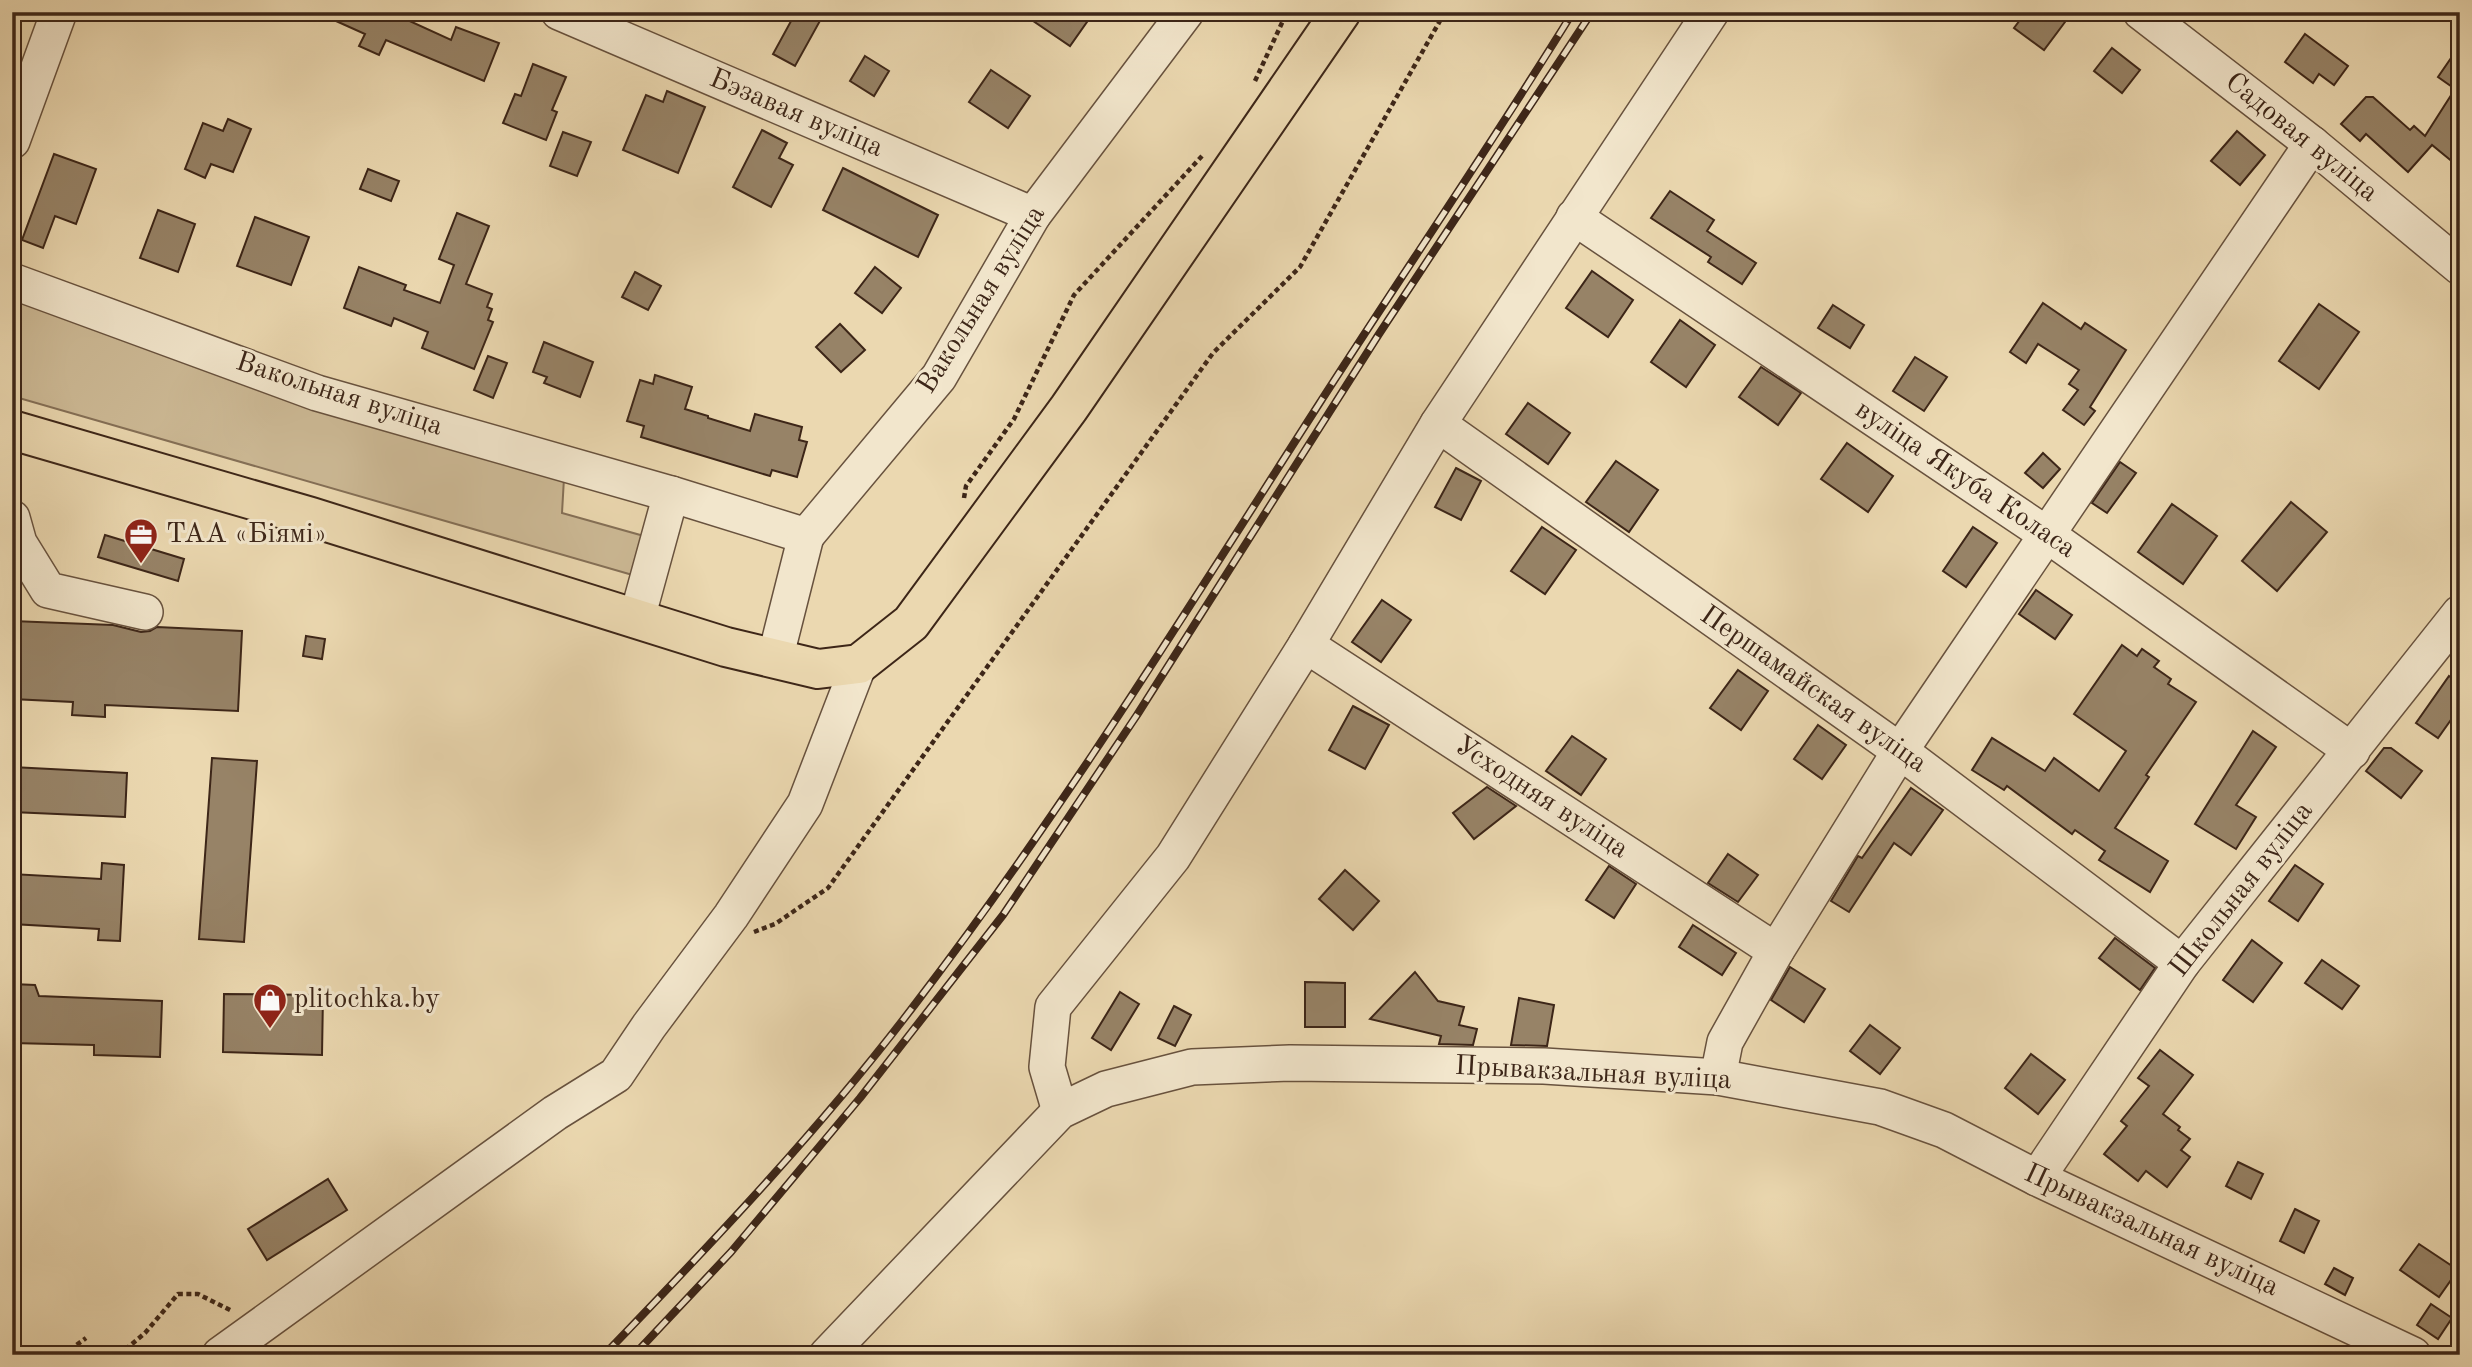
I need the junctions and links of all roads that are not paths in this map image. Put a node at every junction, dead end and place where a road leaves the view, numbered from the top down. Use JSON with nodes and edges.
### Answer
{"nodes":[{"id":1,"x":60,"y":12,"type":"edge"},
{"id":2,"x":559,"y":12,"type":"edge"},
{"id":3,"x":1186,"y":12,"type":"edge"},
{"id":4,"x":1341,"y":12,"type":"edge"},
{"id":5,"x":1711,"y":12,"type":"edge"},
{"id":6,"x":2141,"y":12,"type":"edge"},
{"id":7,"x":12,"y":141,"type":"edge"},
{"id":8,"x":2312,"y":144,"type":"junction"},
{"id":9,"x":1033,"y":215,"type":"junction"},
{"id":10,"x":1574,"y":217,"type":"junction"},
{"id":11,"x":2460,"y":267,"type":"edge"},
{"id":12,"x":12,"y":281,"type":"edge"},
{"id":13,"x":1438,"y":424,"type":"junction"},
{"id":14,"x":12,"y":430,"type":"edge"},
{"id":15,"x":671,"y":494,"type":"junction"},
{"id":16,"x":12,"y":518,"type":"edge"},
{"id":17,"x":2046,"y":534,"type":"junction"},
{"id":18,"x":806,"y":536,"type":"junction"},
{"id":19,"x":145,"y":612,"type":"dead end"},
{"id":20,"x":2460,"y":613,"type":"edge"},
{"id":21,"x":637,"y":618,"type":"junction"},
{"id":22,"x":1306,"y":645,"type":"junction"},
{"id":23,"x":775,"y":659,"type":"junction"},
{"id":24,"x":859,"y":664,"type":"junction"},
{"id":25,"x":1900,"y":751,"type":"junction"},
{"id":26,"x":2352,"y":751,"type":"junction"},
{"id":27,"x":1776,"y":951,"type":"junction"},
{"id":28,"x":2182,"y":963,"type":"junction"},
{"id":29,"x":1718,"y":1077,"type":"junction"},
{"id":30,"x":1060,"y":1111,"type":"junction"},
{"id":31,"x":2037,"y":1178,"type":"junction"},
{"id":32,"x":220,"y":1355,"type":"edge"},
{"id":33,"x":827,"y":1355,"type":"edge"},
{"id":34,"x":2413,"y":1355,"type":"edge"}],
"edges":[{"from":1,"to":7,"type":"street"},
{"from":2,"to":9,"type":"street","name":"Бэзавая вуліца"},
{"from":3,"to":9,"type":"street","name":"Вакольная вуліца"},
{"from":4,"to":24,"type":"main road"},
{"from":5,"to":10,"type":"street"},
{"from":6,"to":8,"type":"street","name":"Садовая вуліца"},
{"from":8,"to":11,"type":"street","name":"Садовая вуліца"},
{"from":8,"to":17,"type":"street"},
{"from":9,"to":18,"type":"street","name":"Вакольная вуліца"},
{"from":10,"to":13,"type":"street"},
{"from":10,"to":17,"type":"street","name":"вуліца Якуба Коласа"},
{"from":12,"to":15,"type":"street","name":"Вакольная вуліца"},
{"from":13,"to":22,"type":"street"},
{"from":13,"to":25,"type":"street","name":"Першамайская вуліца"},
{"from":14,"to":21,"type":"main road"},
{"from":15,"to":18,"type":"street","name":"Вакольная вуліца"},
{"from":15,"to":21,"type":"street"},
{"from":16,"to":19,"type":"street"},
{"from":17,"to":25,"type":"street"},
{"from":17,"to":26,"type":"street","name":"вуліца Якуба Коласа"},
{"from":18,"to":23,"type":"street"},
{"from":20,"to":26,"type":"street","name":"Школьная вуліца"},
{"from":21,"to":23,"type":"main road"},
{"from":22,"to":27,"type":"street","name":"Усходняя вуліца"},
{"from":22,"to":30,"type":"street"},
{"from":23,"to":24,"type":"main road"},
{"from":24,"to":32,"type":"street"},
{"from":25,"to":27,"type":"street"},
{"from":25,"to":28,"type":"street","name":"Першамайская вуліца"},
{"from":26,"to":28,"type":"street","name":"Школьная вуліца"},
{"from":27,"to":29,"type":"street"},
{"from":28,"to":31,"type":"street","name":"Школьная вуліца"},
{"from":29,"to":30,"type":"street","name":"Прывакзальная вуліца"},
{"from":29,"to":31,"type":"street","name":"Прывакзальная вуліца"},
{"from":30,"to":33,"type":"street","name":"Прывакзальная вуліца"},
{"from":31,"to":34,"type":"street","name":"Прывакзальная вуліца"}]}
